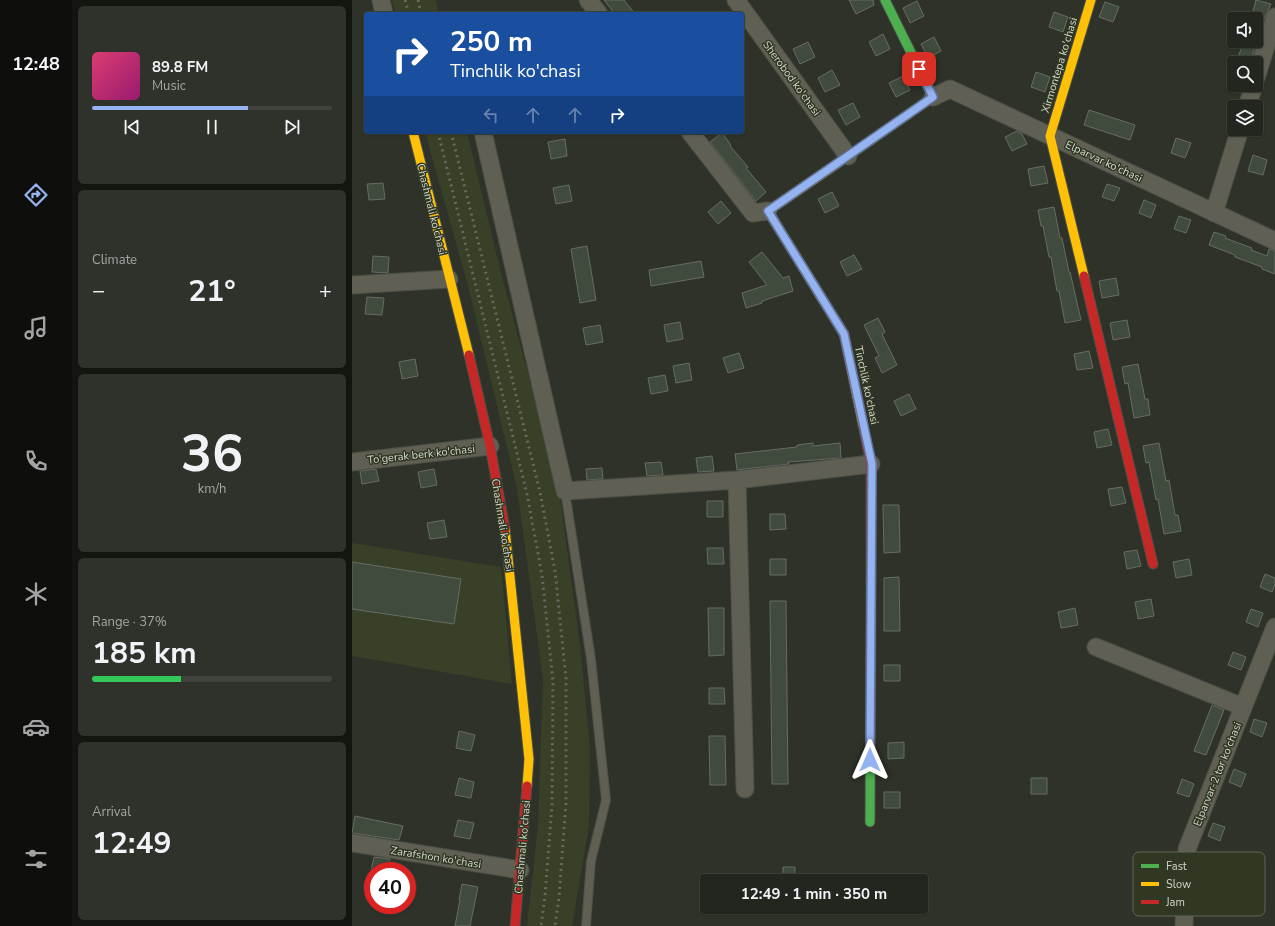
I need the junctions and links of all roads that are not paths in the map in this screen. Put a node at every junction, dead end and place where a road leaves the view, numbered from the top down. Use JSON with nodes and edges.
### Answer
{"nodes":[{"id":1,"x":381,"y":0,"type":"edge"},
{"id":2,"x":588,"y":0,"type":"edge"},
{"id":3,"x":736,"y":0,"type":"edge"},
{"id":4,"x":885,"y":0,"type":"edge"},
{"id":5,"x":1091,"y":0,"type":"edge"},
{"id":6,"x":384,"y":12,"type":"edge"},
{"id":7,"x":597,"y":12,"type":"edge"},
{"id":8,"x":1275,"y":17,"type":"edge"},
{"id":9,"x":1263,"y":56,"type":"edge"},
{"id":10,"x":933,"y":97,"type":"junction"},
{"id":11,"x":413,"y":134,"type":"edge"},
{"id":12,"x":483,"y":134,"type":"edge"},
{"id":13,"x":692,"y":134,"type":"edge"},
{"id":14,"x":1050,"y":136,"type":"junction"},
{"id":15,"x":1238,"y":136,"type":"edge"},
{"id":16,"x":848,"y":156,"type":"junction"},
{"id":17,"x":768,"y":211,"type":"junction"},
{"id":18,"x":1214,"y":213,"type":"junction"},
{"id":19,"x":1275,"y":241,"type":"edge"},
{"id":20,"x":449,"y":279,"type":"junction"},
{"id":21,"x":352,"y":285,"type":"edge"},
{"id":22,"x":490,"y":446,"type":"junction"},
{"id":23,"x":352,"y":462,"type":"edge"},
{"id":24,"x":872,"y":464,"type":"junction"},
{"id":25,"x":737,"y":480,"type":"junction"},
{"id":26,"x":565,"y":491,"type":"junction"},
{"id":27,"x":1153,"y":564,"type":"dead end"},
{"id":28,"x":1275,"y":627,"type":"edge"},
{"id":29,"x":1096,"y":647,"type":"dead end"},
{"id":30,"x":1243,"y":707,"type":"junction"},
{"id":31,"x":745,"y":789,"type":"dead end"},
{"id":32,"x":870,"y":822,"type":"dead end"},
{"id":33,"x":352,"y":843,"type":"edge"},
{"id":34,"x":1187,"y":852,"type":"edge"},
{"id":35,"x":520,"y":870,"type":"junction"},
{"id":36,"x":1184,"y":916,"type":"edge"},
{"id":37,"x":515,"y":926,"type":"edge"},
{"id":38,"x":586,"y":926,"type":"edge"},
{"id":39,"x":1184,"y":926,"type":"edge"}],
"edges":[{"from":1,"to":6,"type":"street"},
{"from":2,"to":7,"type":"street"},
{"from":3,"to":16,"type":"street","name":"Sherobod ko'chasi"},
{"from":4,"to":10,"type":"street"},
{"from":5,"to":14,"type":"street","name":"Xirmontepa ko'chasi"},
{"from":8,"to":9,"type":"street"},
{"from":10,"to":14,"type":"street","name":"Elparvar ko'chasi"},
{"from":10,"to":16,"type":"street"},
{"from":11,"to":20,"type":"street","name":"Chashmali ko'chasi"},
{"from":12,"to":26,"type":"street"},
{"from":13,"to":17,"type":"street"},
{"from":14,"to":18,"type":"street","name":"Elparvar ko'chasi"},
{"from":14,"to":27,"type":"street"},
{"from":15,"to":18,"type":"street"},
{"from":16,"to":17,"type":"street"},
{"from":17,"to":24,"type":"street","name":"Tinchlik ko'chasi"},
{"from":18,"to":19,"type":"street","name":"Elparvar ko'chasi"},
{"from":20,"to":21,"type":"street"},
{"from":20,"to":22,"type":"street","name":"Chashmali ko'chasi"},
{"from":22,"to":23,"type":"street","name":"To'gerak berk ko'chasi"},
{"from":22,"to":35,"type":"street","name":"Chashmali ko'chasi"},
{"from":24,"to":25,"type":"street"},
{"from":24,"to":32,"type":"street","name":"Tinchlik ko'chasi"},
{"from":25,"to":26,"type":"street"},
{"from":25,"to":31,"type":"street"},
{"from":26,"to":38,"type":"lane"},
{"from":28,"to":30,"type":"street","name":"Elparvar-2 tor ko'chasi"},
{"from":29,"to":30,"type":"street"},
{"from":30,"to":34,"type":"street","name":"Elparvar-2 tor ko'chasi"},
{"from":33,"to":35,"type":"street","name":"Zarafshon ko'chasi"},
{"from":35,"to":37,"type":"street","name":"Chashmali ko'chasi"},
{"from":36,"to":39,"type":"street","name":"Elparvar-2 tor ko'chasi"}]}
